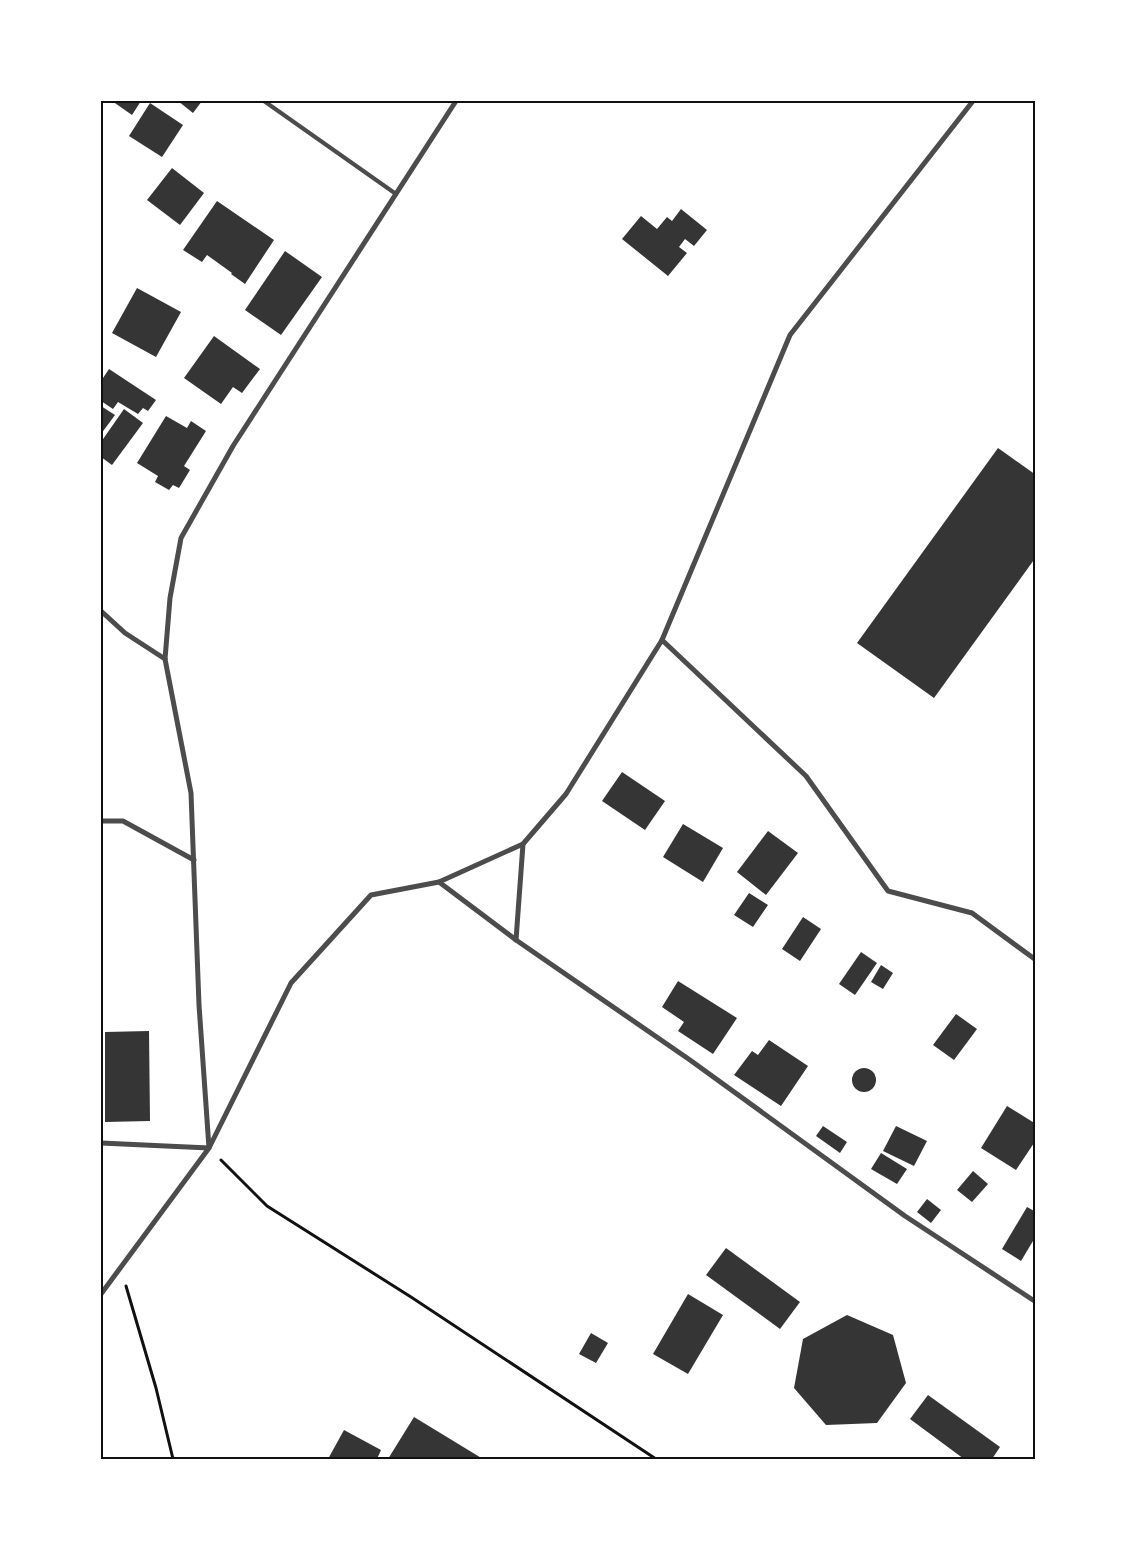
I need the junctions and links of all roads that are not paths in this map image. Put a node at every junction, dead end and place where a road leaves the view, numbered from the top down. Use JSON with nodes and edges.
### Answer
{"nodes":[{"id":1,"x":264,"y":101,"type":"edge"},
{"id":2,"x":456,"y":101,"type":"edge"},
{"id":3,"x":973,"y":101,"type":"edge"},
{"id":4,"x":396,"y":194,"type":"junction"},
{"id":5,"x":101,"y":610,"type":"edge"},
{"id":6,"x":662,"y":640,"type":"junction"},
{"id":7,"x":165,"y":659,"type":"junction"},
{"id":8,"x":101,"y":821,"type":"edge"},
{"id":9,"x":523,"y":844,"type":"junction"},
{"id":10,"x":194,"y":860,"type":"junction"},
{"id":11,"x":439,"y":882,"type":"junction"},
{"id":12,"x":516,"y":940,"type":"junction"},
{"id":13,"x":1036,"y":960,"type":"edge"},
{"id":14,"x":101,"y":1143,"type":"edge"},
{"id":15,"x":209,"y":1148,"type":"junction"},
{"id":16,"x":101,"y":1294,"type":"edge"},
{"id":17,"x":1036,"y":1302,"type":"edge"}],
"edges":[{"from":1,"to":4,"type":"lane"},
{"from":2,"to":4,"type":"street"},
{"from":3,"to":6,"type":"street"},
{"from":4,"to":7,"type":"street"},
{"from":5,"to":7,"type":"street"},
{"from":6,"to":9,"type":"street"},
{"from":6,"to":13,"type":"street"},
{"from":7,"to":10,"type":"street"},
{"from":8,"to":10,"type":"street"},
{"from":9,"to":11,"type":"street"},
{"from":9,"to":12,"type":"street"},
{"from":10,"to":15,"type":"street"},
{"from":11,"to":12,"type":"street"},
{"from":11,"to":15,"type":"street"},
{"from":12,"to":17,"type":"street"},
{"from":14,"to":15,"type":"street"},
{"from":15,"to":16,"type":"street"}]}
